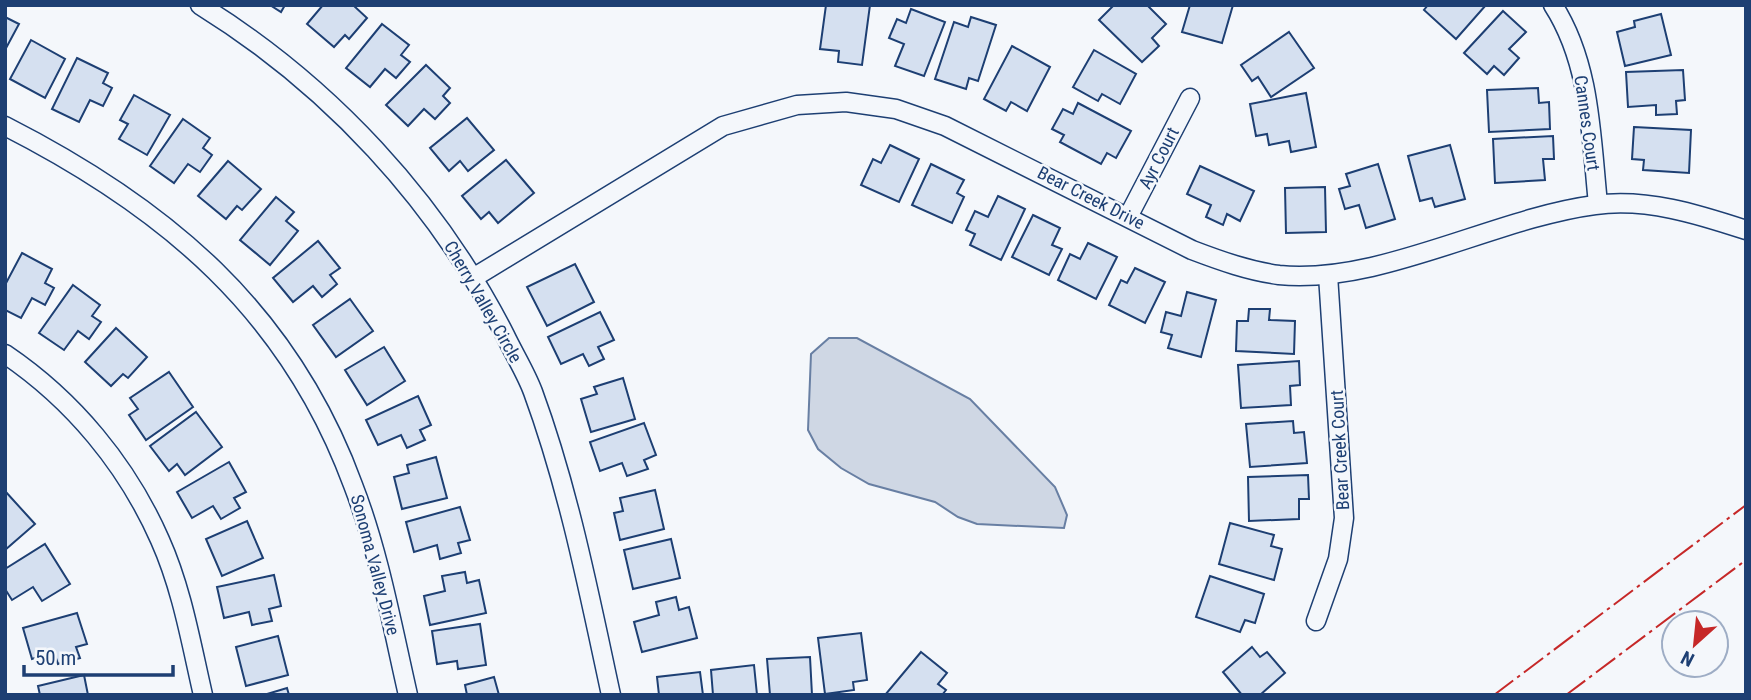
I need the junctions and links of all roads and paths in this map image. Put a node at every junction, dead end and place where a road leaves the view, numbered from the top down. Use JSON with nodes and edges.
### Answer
{"nodes":[{"id":1,"x":200,"y":5,"type":"edge"},
{"id":2,"x":1553,"y":5,"type":"edge"},
{"id":3,"x":1190,"y":97,"type":"dead end"},
{"id":4,"x":5,"y":126,"type":"edge"},
{"id":5,"x":1598,"y":205,"type":"junction"},
{"id":6,"x":1128,"y":217,"type":"junction"},
{"id":7,"x":1746,"y":230,"type":"edge"},
{"id":8,"x":1328,"y":275,"type":"junction"},
{"id":9,"x":473,"y":278,"type":"junction"},
{"id":10,"x":5,"y":354,"type":"edge"},
{"id":11,"x":1316,"y":621,"type":"dead end"},
{"id":12,"x":203,"y":695,"type":"edge"},
{"id":13,"x":408,"y":695,"type":"edge"},
{"id":14,"x":611,"y":695,"type":"edge"}],
"edges":[{"from":1,"to":9,"type":"street","name":"Cherry Valley Circle"},
{"from":2,"to":5,"type":"street","name":"Cannes Court"},
{"from":3,"to":6,"type":"street","name":"Ayr Court"},
{"from":4,"to":13,"type":"street","name":"Sonoma Valley Drive"},
{"from":5,"to":7,"type":"street","name":"Bear Creek Drive"},
{"from":5,"to":8,"type":"street","name":"Bear Creek Drive"},
{"from":6,"to":8,"type":"street","name":"Bear Creek Drive"},
{"from":6,"to":9,"type":"street","name":"Bear Creek Drive"},
{"from":8,"to":11,"type":"street","name":"Bear Creek Court"},
{"from":9,"to":14,"type":"street","name":"Cherry Valley Circle"},
{"from":10,"to":12,"type":"street"}]}
